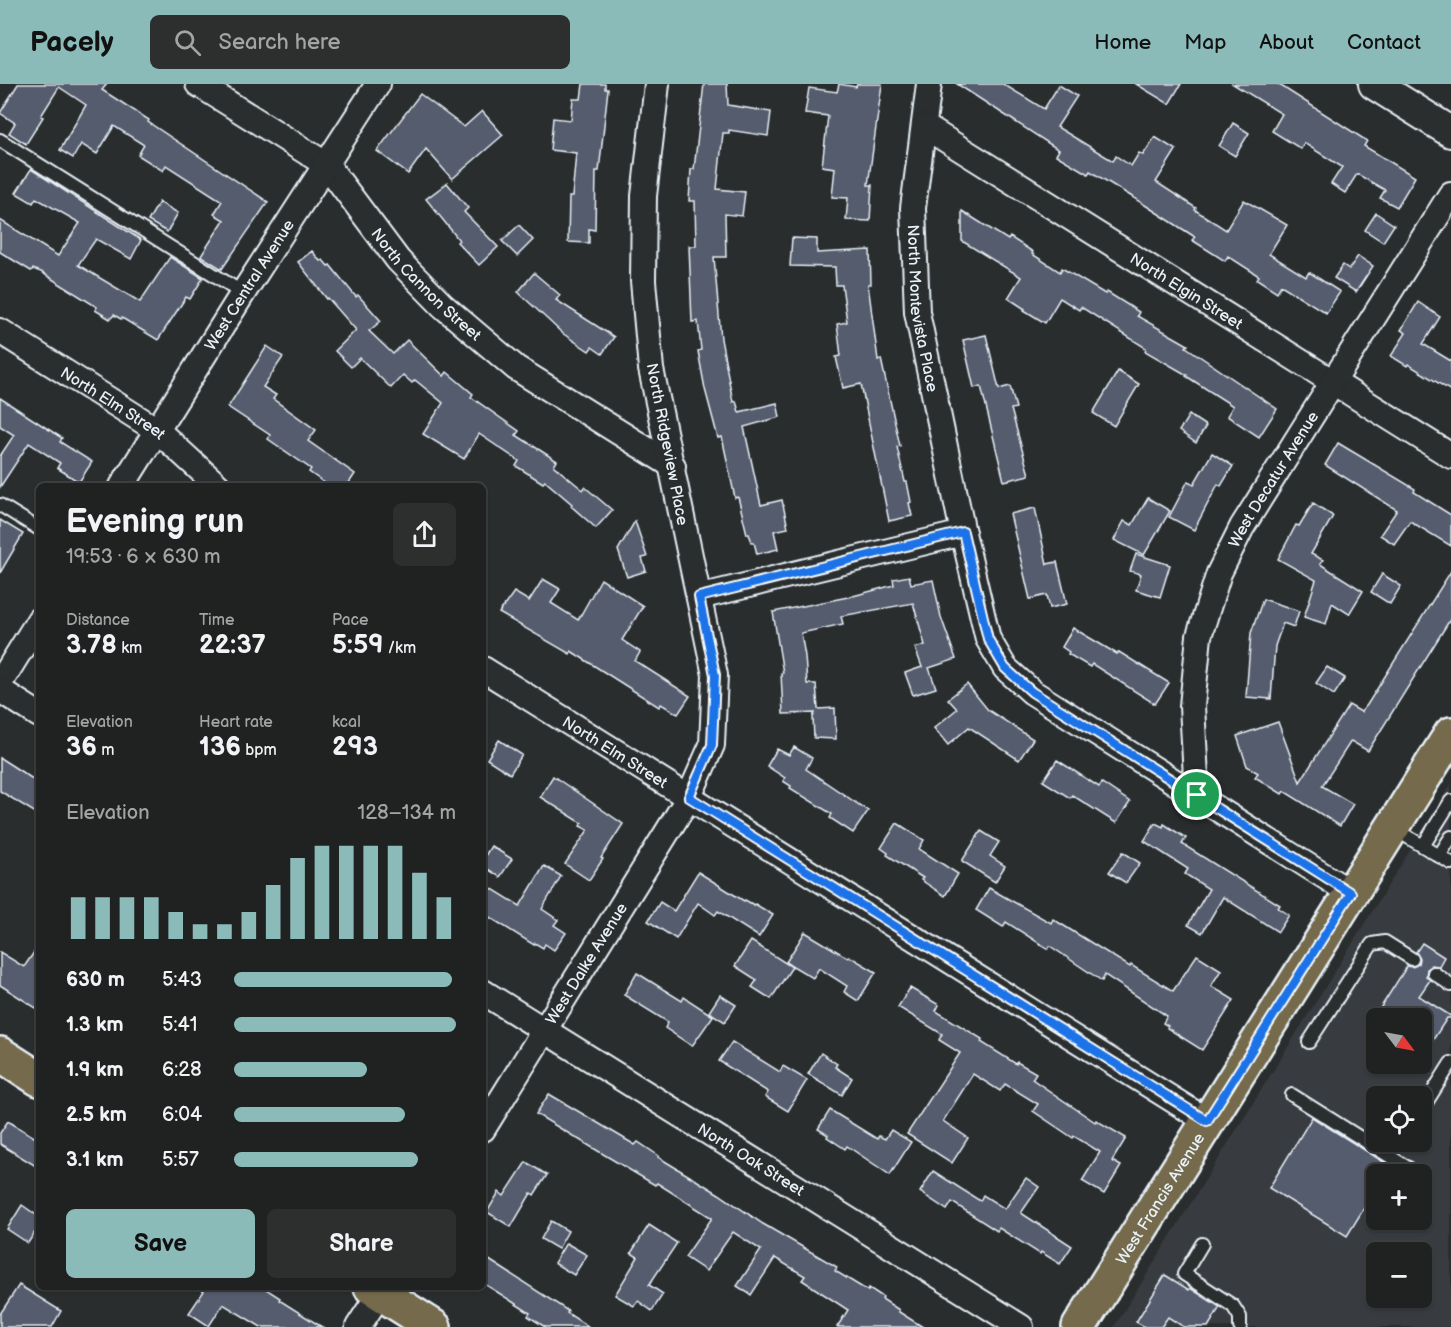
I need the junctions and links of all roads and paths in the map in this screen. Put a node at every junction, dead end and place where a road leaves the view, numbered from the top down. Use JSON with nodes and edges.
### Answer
{"nodes":[{"id":1,"x":198,"y":84,"type":"edge"},
{"id":2,"x":378,"y":84,"type":"edge"},
{"id":3,"x":657,"y":84,"type":"edge"},
{"id":4,"x":929,"y":84,"type":"edge"},
{"id":5,"x":1374,"y":84,"type":"edge"},
{"id":6,"x":924,"y":126,"type":"junction"},
{"id":7,"x":1451,"y":132,"type":"edge"},
{"id":8,"x":0,"y":140,"type":"edge"},
{"id":9,"x":327,"y":165,"type":"junction"},
{"id":10,"x":1451,"y":194,"type":"edge"},
{"id":11,"x":243,"y":293,"type":"junction"},
{"id":12,"x":0,"y":331,"type":"edge"},
{"id":13,"x":1333,"y":382,"type":"junction"},
{"id":14,"x":157,"y":430,"type":"junction"},
{"id":15,"x":1451,"y":456,"type":"edge"},
{"id":16,"x":673,"y":466,"type":"junction"},
{"id":17,"x":124,"y":483,"type":"edge"},
{"id":18,"x":215,"y":483,"type":"edge"},
{"id":19,"x":0,"y":505,"type":"edge"},
{"id":20,"x":36,"y":528,"type":"edge"},
{"id":21,"x":963,"y":532,"type":"junction"},
{"id":22,"x":699,"y":597,"type":"junction"},
{"id":23,"x":36,"y":625,"type":"edge"},
{"id":24,"x":486,"y":671,"type":"edge"},
{"id":25,"x":0,"y":683,"type":"edge"},
{"id":26,"x":0,"y":690,"type":"edge"},
{"id":27,"x":36,"y":713,"type":"edge"},
{"id":28,"x":1444,"y":751,"type":"edge"},
{"id":29,"x":1197,"y":795,"type":"junction"},
{"id":30,"x":689,"y":797,"type":"junction"},
{"id":31,"x":1451,"y":801,"type":"edge"},
{"id":32,"x":1392,"y":827,"type":"junction"},
{"id":33,"x":1451,"y":837,"type":"edge"},
{"id":34,"x":1423,"y":846,"type":"junction"},
{"id":35,"x":1439,"y":856,"type":"junction"},
{"id":36,"x":1451,"y":863,"type":"edge"},
{"id":37,"x":1351,"y":893,"type":"junction"},
{"id":38,"x":1412,"y":959,"type":"dead end"},
{"id":39,"x":1434,"y":973,"type":"dead end"},
{"id":40,"x":1451,"y":985,"type":"edge"},
{"id":41,"x":486,"y":994,"type":"edge"},
{"id":42,"x":544,"y":1030,"type":"junction"},
{"id":43,"x":1309,"y":1042,"type":"dead end"},
{"id":44,"x":0,"y":1054,"type":"edge"},
{"id":45,"x":1451,"y":1063,"type":"edge"},
{"id":46,"x":36,"y":1077,"type":"edge"},
{"id":47,"x":1432,"y":1093,"type":"edge"},
{"id":48,"x":1292,"y":1095,"type":"dead end"},
{"id":49,"x":1207,"y":1121,"type":"junction"},
{"id":50,"x":486,"y":1124,"type":"edge"},
{"id":51,"x":1402,"y":1164,"type":"edge"},
{"id":52,"x":1202,"y":1244,"type":"dead end"},
{"id":53,"x":377,"y":1290,"type":"edge"},
{"id":54,"x":379,"y":1290,"type":"edge"},
{"id":55,"x":358,"y":1327,"type":"edge"},
{"id":56,"x":434,"y":1327,"type":"edge"},
{"id":57,"x":1021,"y":1327,"type":"edge"},
{"id":58,"x":1079,"y":1327,"type":"edge"},
{"id":59,"x":1240,"y":1327,"type":"edge"}],
"edges":[{"from":1,"to":9,"type":"street","name":"North Cannon Street"},
{"from":2,"to":9,"type":"street","name":"West Central Avenue"},
{"from":3,"to":16,"type":"street","name":"North Ridgeview Place"},
{"from":4,"to":6,"type":"street","name":"North Montevista Place"},
{"from":5,"to":7,"type":"street"},
{"from":6,"to":13,"type":"street","name":"North Elgin Street"},
{"from":6,"to":21,"type":"street","name":"North Montevista Place"},
{"from":8,"to":11,"type":"lane"},
{"from":9,"to":11,"type":"street","name":"West Central Avenue"},
{"from":9,"to":16,"type":"street","name":"North Cannon Street"},
{"from":10,"to":13,"type":"street","name":"West Decatur Avenue"},
{"from":11,"to":14,"type":"street","name":"West Central Avenue"},
{"from":12,"to":14,"type":"street","name":"North Elm Street"},
{"from":13,"to":15,"type":"street","name":"North Elgin Street"},
{"from":13,"to":29,"type":"street","name":"West Decatur Avenue"},
{"from":14,"to":17,"type":"street","name":"West Central Avenue"},
{"from":14,"to":18,"type":"street","name":"North Elm Street"},
{"from":16,"to":22,"type":"street","name":"North Ridgeview Place"},
{"from":19,"to":20,"type":"lane"},
{"from":21,"to":22,"type":"street"},
{"from":21,"to":29,"type":"street"},
{"from":22,"to":30,"type":"street","name":"North Ridgeview Place"},
{"from":23,"to":25,"type":"street"},
{"from":24,"to":30,"type":"street","name":"North Elm Street"},
{"from":26,"to":27,"type":"street"},
{"from":28,"to":32,"type":"main road","name":"West Francis Avenue"},
{"from":29,"to":37,"type":"street"},
{"from":30,"to":42,"type":"street","name":"West Dalke Avenue"},
{"from":30,"to":49,"type":"street","name":"North Elm Street"},
{"from":31,"to":34,"type":"lane"},
{"from":32,"to":34,"type":"lane"},
{"from":32,"to":37,"type":"main road","name":"West Francis Avenue"},
{"from":33,"to":35,"type":"lane"},
{"from":34,"to":35,"type":"lane"},
{"from":35,"to":36,"type":"lane"},
{"from":37,"to":49,"type":"main road","name":"West Francis Avenue"},
{"from":38,"to":43,"type":"lane"},
{"from":39,"to":40,"type":"lane"},
{"from":41,"to":42,"type":"street","name":"North Oak Street"},
{"from":42,"to":50,"type":"street","name":"West Dalke Avenue"},
{"from":42,"to":57,"type":"street","name":"North Oak Street"},
{"from":44,"to":46,"type":"main road"},
{"from":45,"to":47,"type":"lane"},
{"from":48,"to":51,"type":"lane"},
{"from":49,"to":58,"type":"main road","name":"West Francis Avenue"},
{"from":52,"to":59,"type":"lane"},
{"from":53,"to":55,"type":"street"},
{"from":54,"to":56,"type":"main road"}]}
